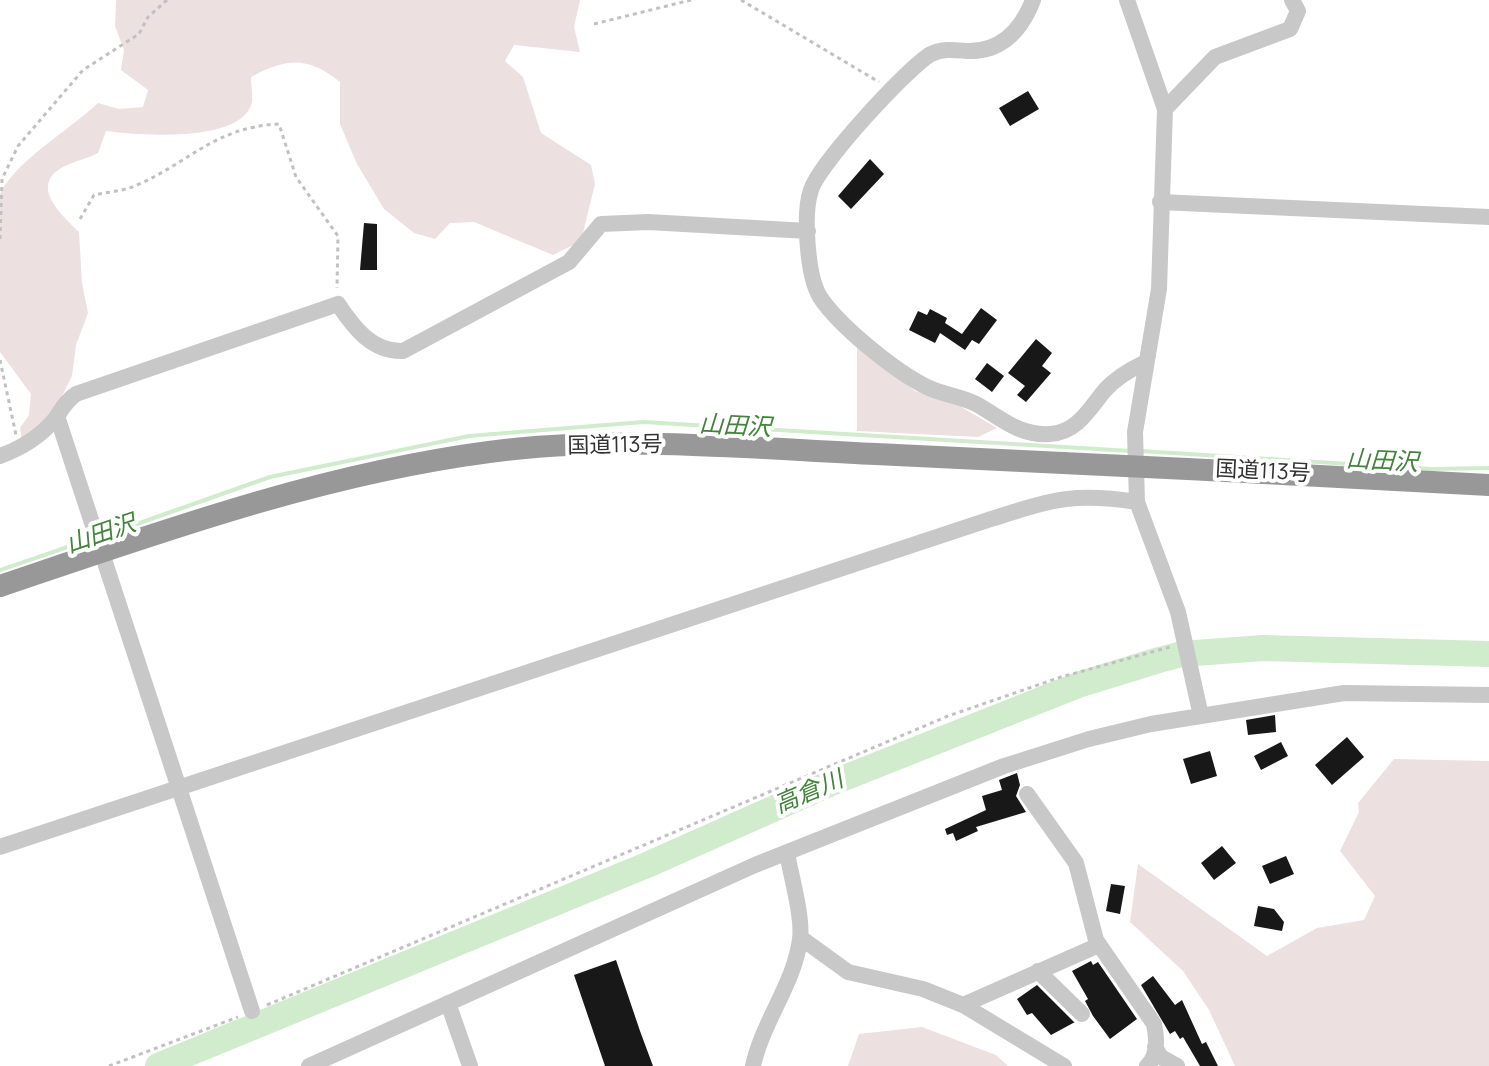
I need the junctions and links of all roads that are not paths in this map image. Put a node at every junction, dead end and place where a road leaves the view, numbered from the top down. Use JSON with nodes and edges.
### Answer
{"nodes":[{"id":1,"x":1033,"y":0,"type":"edge"},
{"id":2,"x":1127,"y":0,"type":"edge"},
{"id":3,"x":1292,"y":0,"type":"edge"},
{"id":4,"x":1165,"y":109,"type":"junction"},
{"id":5,"x":1160,"y":202,"type":"junction"},
{"id":6,"x":1489,"y":217,"type":"edge"},
{"id":7,"x":808,"y":231,"type":"junction"},
{"id":8,"x":1144,"y":363,"type":"junction"},
{"id":9,"x":57,"y":416,"type":"junction"},
{"id":10,"x":0,"y":456,"type":"edge"},
{"id":11,"x":1135,"y":465,"type":"junction"},
{"id":12,"x":1489,"y":485,"type":"edge"},
{"id":13,"x":1137,"y":502,"type":"junction"},
{"id":14,"x":102,"y":551,"type":"junction"},
{"id":15,"x":0,"y":586,"type":"edge"},
{"id":16,"x":1489,"y":695,"type":"edge"},
{"id":17,"x":1201,"y":716,"type":"junction"},
{"id":18,"x":181,"y":788,"type":"junction"},
{"id":19,"x":1027,"y":794,"type":"dead end"},
{"id":20,"x":0,"y":847,"type":"edge"},
{"id":21,"x":787,"y":853,"type":"junction"},
{"id":22,"x":801,"y":938,"type":"junction"},
{"id":23,"x":1099,"y":945,"type":"junction"},
{"id":24,"x":1038,"y":971,"type":"junction"},
{"id":25,"x":448,"y":1003,"type":"junction"},
{"id":26,"x":963,"y":1005,"type":"junction"},
{"id":27,"x":252,"y":1011,"type":"road end"},
{"id":28,"x":1082,"y":1014,"type":"dead end"},
{"id":29,"x":1155,"y":1047,"type":"junction"},
{"id":30,"x":309,"y":1066,"type":"edge"},
{"id":31,"x":470,"y":1066,"type":"edge"},
{"id":32,"x":753,"y":1066,"type":"edge"},
{"id":33,"x":1064,"y":1066,"type":"edge"},
{"id":34,"x":1147,"y":1066,"type":"edge"},
{"id":35,"x":1177,"y":1066,"type":"edge"}],
"edges":[{"from":1,"to":7,"type":"street"},
{"from":2,"to":4,"type":"street"},
{"from":3,"to":4,"type":"street"},
{"from":4,"to":5,"type":"street"},
{"from":5,"to":6,"type":"street"},
{"from":5,"to":8,"type":"street"},
{"from":7,"to":8,"type":"street"},
{"from":7,"to":9,"type":"street"},
{"from":8,"to":11,"type":"street"},
{"from":9,"to":10,"type":"street"},
{"from":9,"to":14,"type":"street"},
{"from":11,"to":12,"type":"highway","name":"国道113号"},
{"from":11,"to":13,"type":"street"},
{"from":11,"to":14,"type":"highway","name":"国道113号"},
{"from":13,"to":17,"type":"street"},
{"from":13,"to":18,"type":"street"},
{"from":14,"to":15,"type":"highway","name":"国道113号"},
{"from":14,"to":18,"type":"street"},
{"from":16,"to":17,"type":"street"},
{"from":17,"to":21,"type":"street"},
{"from":18,"to":20,"type":"street"},
{"from":18,"to":27,"type":"street"},
{"from":19,"to":23,"type":"street"},
{"from":21,"to":22,"type":"street"},
{"from":21,"to":25,"type":"street"},
{"from":22,"to":26,"type":"street"},
{"from":22,"to":32,"type":"street"},
{"from":23,"to":24,"type":"street"},
{"from":23,"to":29,"type":"street"},
{"from":24,"to":26,"type":"street"},
{"from":24,"to":28,"type":"street"},
{"from":25,"to":30,"type":"street"},
{"from":25,"to":31,"type":"street"},
{"from":26,"to":33,"type":"street"},
{"from":29,"to":34,"type":"street"},
{"from":29,"to":35,"type":"street"}]}
